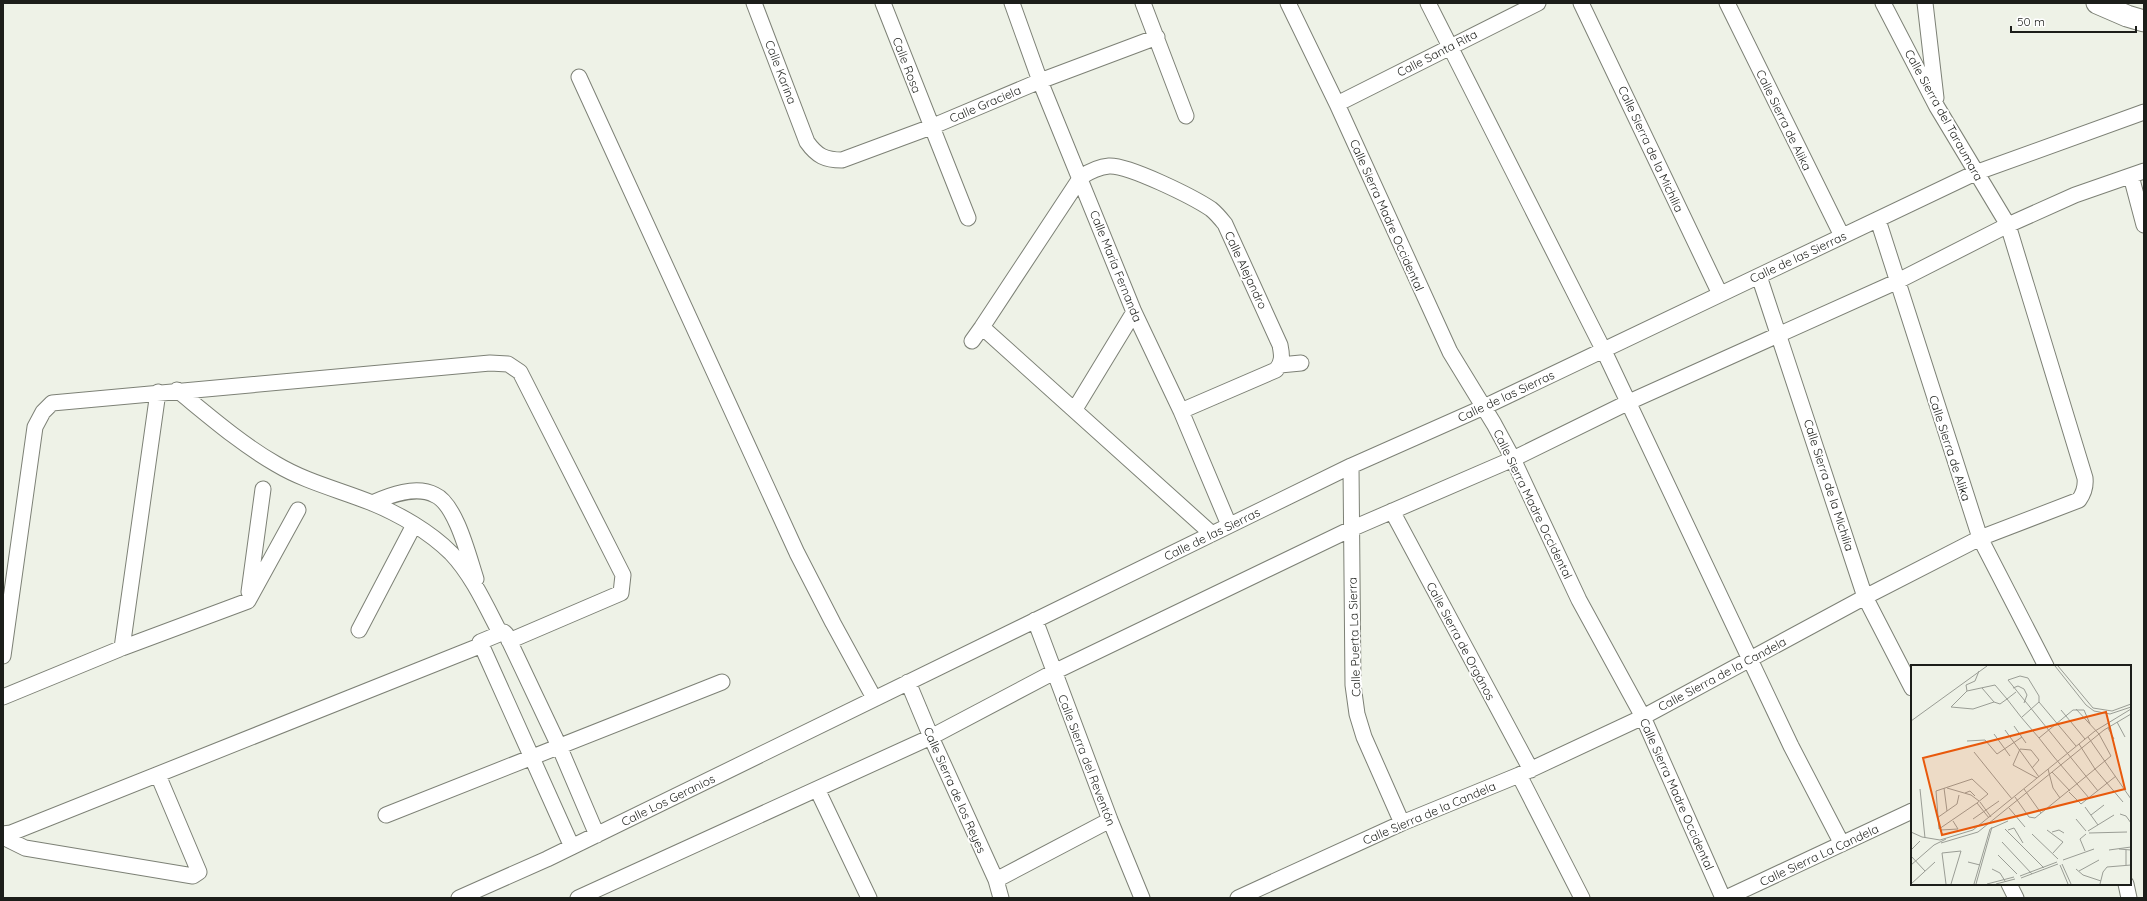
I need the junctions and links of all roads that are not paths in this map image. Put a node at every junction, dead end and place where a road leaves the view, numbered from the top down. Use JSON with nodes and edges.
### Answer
{"nodes":[{"id":1,"x":754,"y":3,"type":"edge"},
{"id":2,"x":883,"y":3,"type":"edge"},
{"id":3,"x":1012,"y":3,"type":"edge"},
{"id":4,"x":1143,"y":3,"type":"edge"},
{"id":5,"x":1288,"y":3,"type":"edge"},
{"id":6,"x":1428,"y":3,"type":"edge"},
{"id":7,"x":1538,"y":3,"type":"edge"},
{"id":8,"x":1581,"y":3,"type":"edge"},
{"id":9,"x":1727,"y":3,"type":"edge"},
{"id":10,"x":1883,"y":3,"type":"edge"},
{"id":11,"x":1925,"y":3,"type":"edge"},
{"id":12,"x":2097,"y":3,"type":"edge"},
{"id":13,"x":2144,"y":22,"type":"edge"},
{"id":14,"x":1157,"y":37,"type":"junction"},
{"id":15,"x":1449,"y":48,"type":"junction"},
{"id":16,"x":579,"y":77,"type":"dead end"},
{"id":17,"x":1040,"y":81,"type":"junction"},
{"id":18,"x":1337,"y":104,"type":"junction"},
{"id":19,"x":1937,"y":107,"type":"junction"},
{"id":20,"x":2144,"y":112,"type":"edge"},
{"id":21,"x":1186,"y":116,"type":"dead end"},
{"id":22,"x":931,"y":127,"type":"junction"},
{"id":23,"x":807,"y":142,"type":"joint"},
{"id":24,"x":1975,"y":173,"type":"junction"},
{"id":25,"x":2137,"y":173,"type":"edge"},
{"id":26,"x":1080,"y":177,"type":"junction"},
{"id":27,"x":968,"y":218,"type":"dead end"},
{"id":28,"x":1878,"y":220,"type":"junction"},
{"id":29,"x":2008,"y":225,"type":"junction"},
{"id":30,"x":2144,"y":225,"type":"edge"},
{"id":31,"x":1842,"y":236,"type":"junction"},
{"id":32,"x":1759,"y":276,"type":"junction"},
{"id":33,"x":1896,"y":282,"type":"junction"},
{"id":34,"x":1720,"y":294,"type":"junction"},
{"id":35,"x":1134,"y":312,"type":"junction"},
{"id":36,"x":982,"y":327,"type":"junction"},
{"id":37,"x":1779,"y":334,"type":"junction"},
{"id":38,"x":972,"y":341,"type":"dead end"},
{"id":39,"x":1604,"y":351,"type":"junction"},
{"id":40,"x":1301,"y":363,"type":"dead end"},
{"id":41,"x":1280,"y":365,"type":"junction"},
{"id":42,"x":177,"y":390,"type":"junction"},
{"id":43,"x":158,"y":392,"type":"junction"},
{"id":44,"x":1629,"y":402,"type":"junction"},
{"id":45,"x":1484,"y":407,"type":"junction"},
{"id":46,"x":1075,"y":409,"type":"junction"},
{"id":47,"x":1181,"y":411,"type":"junction"},
{"id":48,"x":1513,"y":459,"type":"junction"},
{"id":49,"x":1351,"y":466,"type":"junction"},
{"id":50,"x":2086,"y":486,"type":"joint"},
{"id":51,"x":263,"y":489,"type":"dead end"},
{"id":52,"x":372,"y":503,"type":"junction"},
{"id":53,"x":298,"y":510,"type":"dead end"},
{"id":54,"x":1392,"y":511,"type":"junction"},
{"id":55,"x":414,"y":525,"type":"junction"},
{"id":56,"x":1230,"y":525,"type":"junction"},
{"id":57,"x":1351,"y":529,"type":"junction"},
{"id":58,"x":1212,"y":534,"type":"junction"},
{"id":59,"x":1980,"y":538,"type":"junction"},
{"id":60,"x":481,"y":597,"type":"junction"},
{"id":61,"x":1866,"y":597,"type":"junction"},
{"id":62,"x":248,"y":601,"type":"junction"},
{"id":63,"x":1035,"y":620,"type":"junction"},
{"id":64,"x":359,"y":630,"type":"dead end"},
{"id":65,"x":505,"y":637,"type":"junction"},
{"id":66,"x":482,"y":645,"type":"junction"},
{"id":67,"x":122,"y":648,"type":"junction"},
{"id":68,"x":3,"y":656,"type":"edge"},
{"id":69,"x":1750,"y":659,"type":"junction"},
{"id":70,"x":2045,"y":665,"type":"edge"},
{"id":71,"x":1054,"y":672,"type":"junction"},
{"id":72,"x":722,"y":682,"type":"dead end"},
{"id":73,"x":908,"y":682,"type":"junction"},
{"id":74,"x":1911,"y":686,"type":"edge"},
{"id":75,"x":3,"y":697,"type":"edge"},
{"id":76,"x":874,"y":698,"type":"junction"},
{"id":77,"x":1642,"y":717,"type":"junction"},
{"id":78,"x":931,"y":737,"type":"junction"},
{"id":79,"x":559,"y":746,"type":"junction"},
{"id":80,"x":533,"y":756,"type":"junction"},
{"id":81,"x":1525,"y":773,"type":"junction"},
{"id":82,"x":158,"y":775,"type":"junction"},
{"id":83,"x":817,"y":789,"type":"junction"},
{"id":84,"x":1911,"y":811,"type":"edge"},
{"id":85,"x":386,"y":815,"type":"dead end"},
{"id":86,"x":1110,"y":820,"type":"junction"},
{"id":87,"x":1402,"y":823,"type":"junction"},
{"id":88,"x":597,"y":834,"type":"junction"},
{"id":89,"x":3,"y":835,"type":"edge"},
{"id":90,"x":1842,"y":844,"type":"junction"},
{"id":91,"x":572,"y":847,"type":"junction"},
{"id":92,"x":996,"y":880,"type":"junction"},
{"id":93,"x":2010,"y":885,"type":"edge"},
{"id":94,"x":2126,"y":885,"type":"edge"},
{"id":95,"x":459,"y":898,"type":"edge"},
{"id":96,"x":578,"y":898,"type":"edge"},
{"id":97,"x":869,"y":898,"type":"edge"},
{"id":98,"x":1001,"y":898,"type":"edge"},
{"id":99,"x":1142,"y":898,"type":"edge"},
{"id":100,"x":1238,"y":898,"type":"edge"},
{"id":101,"x":1582,"y":898,"type":"edge"},
{"id":102,"x":1725,"y":898,"type":"edge"},
{"id":103,"x":2016,"y":898,"type":"edge"},
{"id":104,"x":2129,"y":898,"type":"edge"}],
"edges":[{"from":1,"to":23,"type":"street","name":"Calle Karina"},
{"from":2,"to":22,"type":"street","name":"Calle Rosa"},
{"from":3,"to":17,"type":"street","name":"Calle María Fernanda"},
{"from":4,"to":14,"type":"street"},
{"from":5,"to":18,"type":"street","name":"Calle Sierra Madre Occidental"},
{"from":6,"to":15,"type":"street"},
{"from":7,"to":15,"type":"street","name":"Calle Santa Rita"},
{"from":8,"to":34,"type":"street","name":"Calle Sierra de la Michilia"},
{"from":9,"to":31,"type":"street","name":"Calle Sierra de Alika"},
{"from":10,"to":19,"type":"street","name":"Calle Sierra del Taraumara"},
{"from":11,"to":19,"type":"street"},
{"from":12,"to":13,"type":"street"},
{"from":14,"to":17,"type":"street","name":"Calle Graciela"},
{"from":14,"to":21,"type":"street"},
{"from":15,"to":18,"type":"street","name":"Calle Santa Rita"},
{"from":15,"to":39,"type":"street"},
{"from":16,"to":76,"type":"street"},
{"from":17,"to":22,"type":"street","name":"Calle Graciela"},
{"from":17,"to":26,"type":"street","name":"Calle María Fernanda"},
{"from":18,"to":45,"type":"street","name":"Calle Sierra Madre Occidental"},
{"from":19,"to":24,"type":"street","name":"Calle Sierra del Taraumara"},
{"from":20,"to":24,"type":"street","name":"Calle de las Sierras"},
{"from":22,"to":23,"type":"street","name":"Calle Graciela"},
{"from":22,"to":27,"type":"street","name":"Calle Rosa"},
{"from":24,"to":28,"type":"street","name":"Calle de las Sierras"},
{"from":24,"to":29,"type":"street","name":"Calle Sierra del Taraumara"},
{"from":25,"to":29,"type":"street"},
{"from":25,"to":30,"type":"street"},
{"from":26,"to":35,"type":"street","name":"Calle María Fernanda"},
{"from":26,"to":36,"type":"street"},
{"from":26,"to":41,"type":"street","name":"Calle Alejandro"},
{"from":28,"to":31,"type":"street","name":"Calle de las Sierras"},
{"from":28,"to":33,"type":"street","name":"Calle Sierra de Alika"},
{"from":29,"to":33,"type":"street"},
{"from":29,"to":50,"type":"street","name":"Calle Sierra del Taraumara"},
{"from":31,"to":32,"type":"street","name":"Calle de las Sierras"},
{"from":32,"to":34,"type":"street","name":"Calle de las Sierras"},
{"from":32,"to":37,"type":"street","name":"Calle Sierra de la Michilia"},
{"from":33,"to":37,"type":"street"},
{"from":33,"to":59,"type":"street","name":"Calle Sierra de Alika"},
{"from":34,"to":39,"type":"street","name":"Calle de las Sierras"},
{"from":35,"to":46,"type":"street"},
{"from":35,"to":47,"type":"street","name":"Calle María Fernanda"},
{"from":36,"to":38,"type":"street"},
{"from":36,"to":46,"type":"street"},
{"from":37,"to":44,"type":"street"},
{"from":37,"to":61,"type":"street","name":"Calle Sierra de la Michilia"},
{"from":39,"to":44,"type":"street"},
{"from":39,"to":45,"type":"street","name":"Calle de las Sierras"},
{"from":40,"to":41,"type":"street"},
{"from":41,"to":47,"type":"street"},
{"from":42,"to":43,"type":"street"},
{"from":42,"to":52,"type":"street"},
{"from":42,"to":65,"type":"street"},
{"from":43,"to":67,"type":"street"},
{"from":43,"to":68,"type":"street"},
{"from":44,"to":48,"type":"street"},
{"from":44,"to":69,"type":"street"},
{"from":45,"to":48,"type":"street","name":"Calle Sierra Madre Occidental"},
{"from":45,"to":49,"type":"street","name":"Calle de las Sierras"},
{"from":46,"to":58,"type":"street"},
{"from":47,"to":56,"type":"street","name":"Calle María Fernanda"},
{"from":48,"to":54,"type":"street"},
{"from":48,"to":77,"type":"street","name":"Calle Sierra Madre Occidental"},
{"from":49,"to":56,"type":"street","name":"Calle de las Sierras"},
{"from":49,"to":57,"type":"street","name":"Calle Puerta La Sierra"},
{"from":50,"to":59,"type":"street","name":"Calle Sierra de la Candela"},
{"from":51,"to":62,"type":"street"},
{"from":52,"to":55,"type":"street"},
{"from":52,"to":60,"type":"street"},
{"from":53,"to":62,"type":"street"},
{"from":54,"to":57,"type":"street"},
{"from":54,"to":81,"type":"street","name":"Calle Sierra de Orgános"},
{"from":55,"to":60,"type":"street"},
{"from":55,"to":64,"type":"street"},
{"from":56,"to":58,"type":"street","name":"Calle de las Sierras"},
{"from":57,"to":71,"type":"street"},
{"from":57,"to":87,"type":"street","name":"Calle Puerta La Sierra"},
{"from":58,"to":63,"type":"street","name":"Calle de las Sierras"},
{"from":59,"to":61,"type":"street","name":"Calle Sierra de la Candela"},
{"from":59,"to":70,"type":"street","name":"Calle Sierra de Alika"},
{"from":60,"to":65,"type":"street"},
{"from":61,"to":69,"type":"street","name":"Calle Sierra de la Candela"},
{"from":61,"to":74,"type":"street","name":"Calle Sierra de la Michilia"},
{"from":62,"to":67,"type":"street"},
{"from":63,"to":71,"type":"street","name":"Calle Sierra del Reventón"},
{"from":63,"to":73,"type":"street","name":"Calle de las Sierras"},
{"from":65,"to":66,"type":"street"},
{"from":65,"to":79,"type":"street"},
{"from":66,"to":80,"type":"street"},
{"from":66,"to":82,"type":"street"},
{"from":67,"to":75,"type":"street"},
{"from":69,"to":77,"type":"street","name":"Calle Sierra de la Candela"},
{"from":69,"to":90,"type":"street"},
{"from":71,"to":78,"type":"street"},
{"from":71,"to":86,"type":"street","name":"Calle Sierra del Reventón"},
{"from":72,"to":79,"type":"street"},
{"from":73,"to":76,"type":"street","name":"Calle de las Sierras"},
{"from":73,"to":78,"type":"street","name":"Calle Sierra de los Reyes"},
{"from":76,"to":88,"type":"street","name":"Calle Los Geranios"},
{"from":77,"to":81,"type":"street","name":"Calle Sierra de la Candela"},
{"from":77,"to":102,"type":"street","name":"Calle Sierra Madre Occidental"},
{"from":78,"to":83,"type":"street"},
{"from":78,"to":92,"type":"street","name":"Calle Sierra de los Reyes"},
{"from":79,"to":80,"type":"street"},
{"from":79,"to":88,"type":"street"},
{"from":80,"to":85,"type":"street"},
{"from":80,"to":91,"type":"street"},
{"from":81,"to":87,"type":"street","name":"Calle Sierra de la Candela"},
{"from":81,"to":101,"type":"street","name":"Calle Sierra de Orgános"},
{"from":82,"to":89,"type":"street"},
{"from":82,"to":89,"type":"street"},
{"from":83,"to":96,"type":"street"},
{"from":83,"to":97,"type":"street"},
{"from":84,"to":90,"type":"street","name":"Calle Sierra La Candela"},
{"from":86,"to":92,"type":"street"},
{"from":86,"to":99,"type":"street","name":"Calle Sierra del Reventón"},
{"from":87,"to":100,"type":"street","name":"Calle Sierra de la Candela"},
{"from":88,"to":91,"type":"street","name":"Calle Los Geranios"},
{"from":90,"to":102,"type":"street","name":"Calle Sierra La Candela"},
{"from":91,"to":95,"type":"street","name":"Calle Los Geranios"},
{"from":92,"to":98,"type":"street","name":"Calle Sierra de los Reyes"},
{"from":93,"to":103,"type":"street"},
{"from":94,"to":104,"type":"street"}]}
